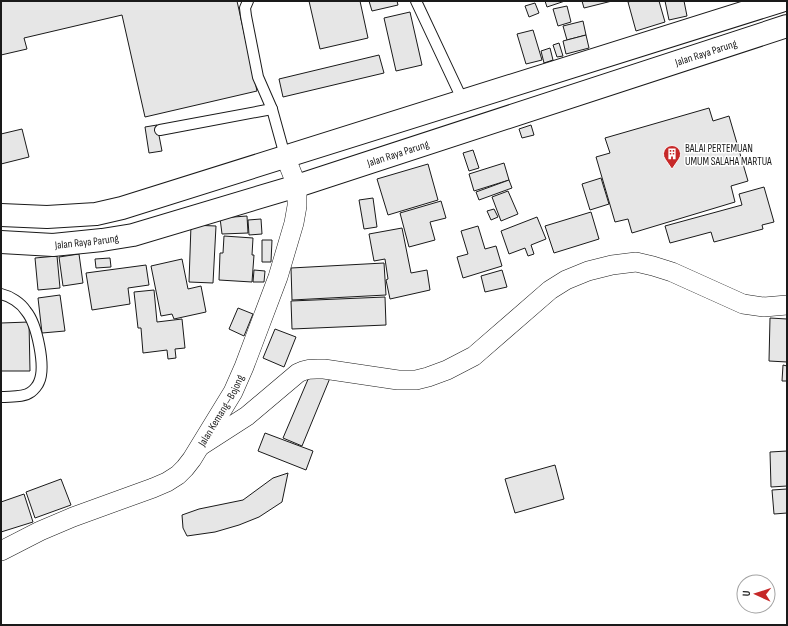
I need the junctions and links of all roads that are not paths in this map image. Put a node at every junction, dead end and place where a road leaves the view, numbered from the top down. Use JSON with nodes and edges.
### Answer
{"nodes":[{"id":1,"x":248,"y":1,"type":"edge"},
{"id":2,"x":416,"y":1,"type":"edge"},
{"id":3,"x":782,"y":1,"type":"edge"},
{"id":4,"x":787,"y":26,"type":"edge"},
{"id":5,"x":463,"y":101,"type":"junction"},
{"id":6,"x":272,"y":109,"type":"junction"},
{"id":7,"x":160,"y":130,"type":"dead end"},
{"id":8,"x":286,"y":156,"type":"junction"},
{"id":9,"x":297,"y":186,"type":"junction"},
{"id":10,"x":1,"y":215,"type":"edge"},
{"id":11,"x":1,"y":242,"type":"edge"},
{"id":12,"x":1,"y":294,"type":"edge"},
{"id":13,"x":787,"y":305,"type":"edge"},
{"id":14,"x":1,"y":397,"type":"edge"},
{"id":15,"x":202,"y":445,"type":"junction"},
{"id":16,"x":1,"y":551,"type":"edge"}],
"edges":[{"from":1,"to":6,"type":"lane"},
{"from":2,"to":5,"type":"lane"},
{"from":3,"to":5,"type":"highway"},
{"from":4,"to":9,"type":"highway","name":"Jalan Raya Parung"},
{"from":5,"to":8,"type":"highway"},
{"from":6,"to":7,"type":"lane"},
{"from":6,"to":8,"type":"lane"},
{"from":8,"to":9,"type":"street","name":"Jalan Kemang–Bojong"},
{"from":8,"to":10,"type":"highway"},
{"from":9,"to":11,"type":"highway","name":"Jalan Raya Parung"},
{"from":9,"to":15,"type":"street","name":"Jalan Kemang–Bojong"},
{"from":12,"to":14,"type":"lane"},
{"from":13,"to":15,"type":"street"},
{"from":15,"to":16,"type":"street","name":"Jalan Kemang–Bojong"}]}
